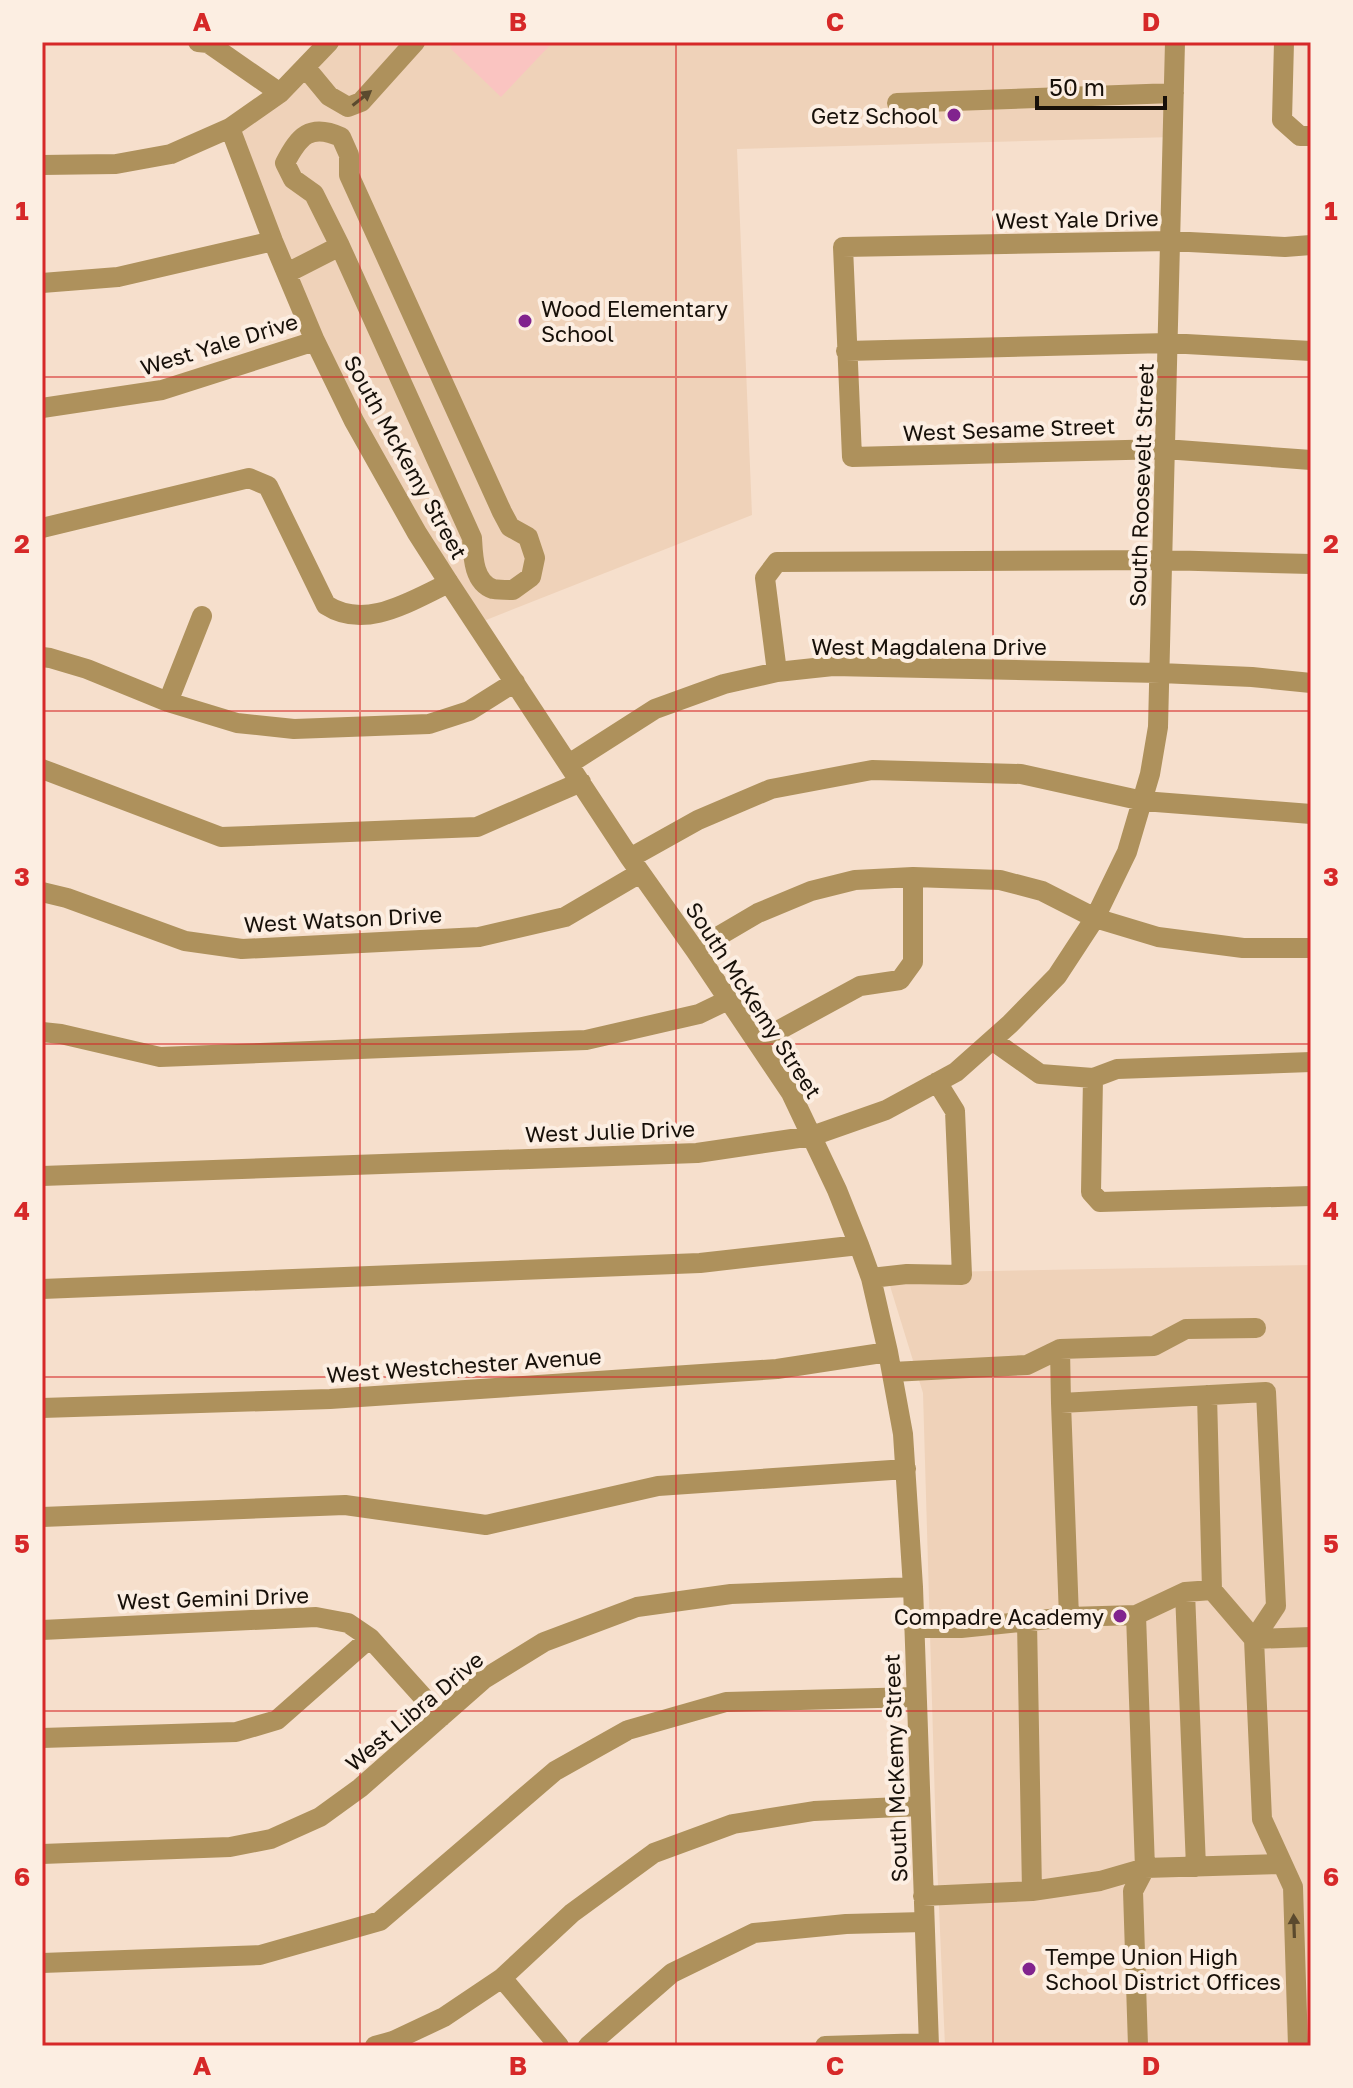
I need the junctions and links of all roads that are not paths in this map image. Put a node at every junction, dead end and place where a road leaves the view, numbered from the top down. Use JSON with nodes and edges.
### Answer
{"nodes":[{"id":1,"x":198,"y":42,"type":"edge"},
{"id":2,"x":329,"y":42,"type":"edge"},
{"id":3,"x":415,"y":42,"type":"edge"},
{"id":4,"x":1175,"y":42,"type":"edge"},
{"id":5,"x":1284,"y":42,"type":"edge"},
{"id":6,"x":305,"y":67,"type":"junction"},
{"id":7,"x":280,"y":93,"type":"junction"},
{"id":8,"x":1174,"y":93,"type":"junction"},
{"id":9,"x":897,"y":103,"type":"dead end"},
{"id":10,"x":230,"y":128,"type":"junction"},
{"id":11,"x":1311,"y":136,"type":"edge"},
{"id":12,"x":42,"y":165,"type":"edge"},
{"id":13,"x":273,"y":241,"type":"junction"},
{"id":14,"x":1170,"y":241,"type":"junction"},
{"id":15,"x":1311,"y":245,"type":"edge"},
{"id":16,"x":340,"y":246,"type":"junction"},
{"id":17,"x":287,"y":273,"type":"junction"},
{"id":18,"x":42,"y":283,"type":"edge"},
{"id":19,"x":315,"y":341,"type":"junction"},
{"id":20,"x":1168,"y":343,"type":"junction"},
{"id":21,"x":846,"y":351,"type":"junction"},
{"id":22,"x":1311,"y":351,"type":"edge"},
{"id":23,"x":42,"y":408,"type":"edge"},
{"id":24,"x":1165,"y":449,"type":"junction"},
{"id":25,"x":1311,"y":460,"type":"edge"},
{"id":26,"x":42,"y":528,"type":"edge"},
{"id":27,"x":1162,"y":560,"type":"junction"},
{"id":28,"x":1311,"y":564,"type":"edge"},
{"id":29,"x":449,"y":583,"type":"junction"},
{"id":30,"x":202,"y":616,"type":"dead end"},
{"id":31,"x":42,"y":657,"type":"edge"},
{"id":32,"x":777,"y":672,"type":"junction"},
{"id":33,"x":1160,"y":673,"type":"junction"},
{"id":34,"x":515,"y":682,"type":"junction"},
{"id":35,"x":1311,"y":683,"type":"edge"},
{"id":36,"x":168,"y":702,"type":"junction"},
{"id":37,"x":569,"y":764,"type":"junction"},
{"id":38,"x":42,"y":769,"type":"edge"},
{"id":39,"x":581,"y":782,"type":"junction"},
{"id":40,"x":1143,"y":801,"type":"junction"},
{"id":41,"x":1311,"y":814,"type":"edge"},
{"id":42,"x":635,"y":866,"type":"junction"},
{"id":43,"x":913,"y":877,"type":"junction"},
{"id":44,"x":42,"y":892,"type":"edge"},
{"id":45,"x":1095,"y":918,"type":"junction"},
{"id":46,"x":1311,"y":948,"type":"edge"},
{"id":47,"x":695,"y":950,"type":"junction"},
{"id":48,"x":728,"y":1000,"type":"junction"},
{"id":49,"x":42,"y":1032,"type":"edge"},
{"id":50,"x":992,"y":1040,"type":"junction"},
{"id":51,"x":757,"y":1042,"type":"junction"},
{"id":52,"x":1311,"y":1062,"type":"edge"},
{"id":53,"x":1093,"y":1078,"type":"junction"},
{"id":54,"x":937,"y":1082,"type":"junction"},
{"id":55,"x":812,"y":1136,"type":"junction"},
{"id":56,"x":42,"y":1176,"type":"edge"},
{"id":57,"x":1311,"y":1196,"type":"edge"},
{"id":58,"x":859,"y":1245,"type":"junction"},
{"id":59,"x":871,"y":1278,"type":"junction"},
{"id":60,"x":42,"y":1289,"type":"edge"},
{"id":61,"x":1256,"y":1328,"type":"dead end"},
{"id":62,"x":1060,"y":1349,"type":"junction"},
{"id":63,"x":890,"y":1362,"type":"junction"},
{"id":64,"x":1207,"y":1395,"type":"junction"},
{"id":65,"x":1061,"y":1403,"type":"junction"},
{"id":66,"x":42,"y":1408,"type":"edge"},
{"id":67,"x":906,"y":1469,"type":"junction"},
{"id":68,"x":42,"y":1517,"type":"edge"},
{"id":69,"x":913,"y":1587,"type":"junction"},
{"id":70,"x":1212,"y":1590,"type":"junction"},
{"id":71,"x":1185,"y":1592,"type":"junction"},
{"id":72,"x":1136,"y":1615,"type":"junction"},
{"id":73,"x":1069,"y":1617,"type":"junction"},
{"id":74,"x":1027,"y":1622,"type":"junction"},
{"id":75,"x":914,"y":1628,"type":"junction"},
{"id":76,"x":42,"y":1630,"type":"edge"},
{"id":77,"x":1311,"y":1637,"type":"edge"},
{"id":78,"x":370,"y":1638,"type":"junction"},
{"id":79,"x":1254,"y":1639,"type":"junction"},
{"id":80,"x":916,"y":1697,"type":"junction"},
{"id":81,"x":441,"y":1717,"type":"junction"},
{"id":82,"x":42,"y":1738,"type":"edge"},
{"id":83,"x":920,"y":1806,"type":"junction"},
{"id":84,"x":42,"y":1854,"type":"edge"},
{"id":85,"x":1282,"y":1864,"type":"junction"},
{"id":86,"x":1196,"y":1867,"type":"junction"},
{"id":87,"x":1145,"y":1868,"type":"junction"},
{"id":88,"x":1032,"y":1891,"type":"junction"},
{"id":89,"x":923,"y":1896,"type":"junction"},
{"id":90,"x":924,"y":1922,"type":"junction"},
{"id":91,"x":1303,"y":1957,"type":"edge"},
{"id":92,"x":42,"y":1963,"type":"edge"},
{"id":93,"x":502,"y":1978,"type":"junction"},
{"id":94,"x":929,"y":2044,"type":"edge"},
{"id":95,"x":375,"y":2046,"type":"edge"},
{"id":96,"x":559,"y":2046,"type":"edge"},
{"id":97,"x":588,"y":2046,"type":"edge"},
{"id":98,"x":825,"y":2046,"type":"edge"},
{"id":99,"x":1138,"y":2046,"type":"edge"},
{"id":100,"x":1298,"y":2046,"type":"edge"}],
"edges":[{"from":1,"to":7,"type":"street"},
{"from":2,"to":6,"type":"street"},
{"from":6,"to":3,"type":"street","one_way":true},
{"from":4,"to":8,"type":"street","name":"South Roosevelt Street"},
{"from":5,"to":11,"type":"street"},
{"from":6,"to":7,"type":"street"},
{"from":7,"to":10,"type":"street"},
{"from":8,"to":9,"type":"street"},
{"from":8,"to":14,"type":"street","name":"South Roosevelt Street"},
{"from":10,"to":12,"type":"street"},
{"from":10,"to":13,"type":"street","name":"South McKemy Street"},
{"from":13,"to":17,"type":"street","name":"South McKemy Street"},
{"from":13,"to":18,"type":"street"},
{"from":14,"to":15,"type":"street","name":"West Yale Drive"},
{"from":14,"to":20,"type":"street","name":"South Roosevelt Street"},
{"from":14,"to":21,"type":"street","name":"West Yale Drive"},
{"from":16,"to":16,"type":"street"},
{"from":16,"to":17,"type":"street"},
{"from":17,"to":19,"type":"street","name":"South McKemy Street"},
{"from":19,"to":23,"type":"street","name":"West Yale Drive"},
{"from":19,"to":29,"type":"street","name":"South McKemy Street"},
{"from":20,"to":21,"type":"street"},
{"from":20,"to":22,"type":"street"},
{"from":20,"to":24,"type":"street","name":"South Roosevelt Street"},
{"from":21,"to":24,"type":"street","name":"West Sesame Street"},
{"from":24,"to":25,"type":"street","name":"West Sesame Street"},
{"from":24,"to":27,"type":"street","name":"South Roosevelt Street"},
{"from":26,"to":29,"type":"street"},
{"from":27,"to":28,"type":"street"},
{"from":27,"to":32,"type":"street"},
{"from":27,"to":33,"type":"street","name":"South Roosevelt Street"},
{"from":29,"to":34,"type":"street","name":"South McKemy Street"},
{"from":30,"to":36,"type":"street"},
{"from":31,"to":36,"type":"street"},
{"from":32,"to":33,"type":"street","name":"West Magdalena Drive"},
{"from":32,"to":37,"type":"street","name":"West Magdalena Drive"},
{"from":33,"to":35,"type":"street","name":"West Magdalena Drive"},
{"from":33,"to":40,"type":"street","name":"South Roosevelt Street"},
{"from":34,"to":36,"type":"street"},
{"from":34,"to":37,"type":"street","name":"South McKemy Street"},
{"from":37,"to":39,"type":"street","name":"South McKemy Street"},
{"from":38,"to":39,"type":"street"},
{"from":39,"to":42,"type":"street","name":"South McKemy Street"},
{"from":40,"to":41,"type":"street","name":"West Watson Drive"},
{"from":40,"to":42,"type":"street","name":"West Watson Drive"},
{"from":40,"to":45,"type":"street","name":"South Roosevelt Street"},
{"from":42,"to":44,"type":"street","name":"West Watson Drive"},
{"from":42,"to":47,"type":"street","name":"South McKemy Street"},
{"from":43,"to":45,"type":"street"},
{"from":43,"to":47,"type":"street"},
{"from":43,"to":51,"type":"street"},
{"from":45,"to":46,"type":"street"},
{"from":45,"to":50,"type":"street","name":"West Julie Drive"},
{"from":47,"to":48,"type":"street","name":"South McKemy Street"},
{"from":48,"to":49,"type":"street"},
{"from":48,"to":51,"type":"street","name":"South McKemy Street"},
{"from":50,"to":53,"type":"street"},
{"from":50,"to":54,"type":"street","name":"West Julie Drive"},
{"from":51,"to":55,"type":"street","name":"South McKemy Street"},
{"from":52,"to":53,"type":"street"},
{"from":53,"to":57,"type":"street"},
{"from":54,"to":55,"type":"street","name":"West Julie Drive"},
{"from":54,"to":59,"type":"street"},
{"from":55,"to":56,"type":"street","name":"West Julie Drive"},
{"from":55,"to":58,"type":"street","name":"South McKemy Street"},
{"from":58,"to":59,"type":"street","name":"South McKemy Street"},
{"from":58,"to":60,"type":"street"},
{"from":59,"to":63,"type":"street","name":"South McKemy Street"},
{"from":61,"to":62,"type":"street"},
{"from":62,"to":63,"type":"street","name":"West Westchester Avenue"},
{"from":62,"to":65,"type":"street"},
{"from":63,"to":66,"type":"street","name":"West Westchester Avenue"},
{"from":63,"to":67,"type":"street","name":"South McKemy Street"},
{"from":64,"to":65,"type":"street"},
{"from":64,"to":70,"type":"street"},
{"from":64,"to":79,"type":"street"},
{"from":65,"to":73,"type":"street"},
{"from":67,"to":68,"type":"street"},
{"from":67,"to":69,"type":"street","name":"South McKemy Street"},
{"from":69,"to":75,"type":"street","name":"South McKemy Street"},
{"from":69,"to":81,"type":"street","name":"West Libra Drive"},
{"from":70,"to":71,"type":"street"},
{"from":70,"to":79,"type":"street"},
{"from":71,"to":72,"type":"street"},
{"from":71,"to":86,"type":"street"},
{"from":72,"to":73,"type":"street"},
{"from":72,"to":87,"type":"street"},
{"from":73,"to":74,"type":"street"},
{"from":74,"to":75,"type":"street"},
{"from":74,"to":88,"type":"street"},
{"from":75,"to":80,"type":"street","name":"South McKemy Street"},
{"from":76,"to":78,"type":"street","name":"West Gemini Drive"},
{"from":77,"to":79,"type":"street"},
{"from":78,"to":81,"type":"street","name":"West Gemini Drive"},
{"from":78,"to":82,"type":"street"},
{"from":79,"to":85,"type":"street"},
{"from":80,"to":83,"type":"street","name":"South McKemy Street"},
{"from":80,"to":92,"type":"street"},
{"from":81,"to":84,"type":"street","name":"West Libra Drive"},
{"from":83,"to":89,"type":"street","name":"South McKemy Street"},
{"from":83,"to":93,"type":"street"},
{"from":85,"to":86,"type":"street"},
{"from":91,"to":85,"type":"street","one_way":true},
{"from":86,"to":87,"type":"street"},
{"from":87,"to":88,"type":"street"},
{"from":87,"to":99,"type":"street"},
{"from":88,"to":89,"type":"street"},
{"from":89,"to":90,"type":"street","name":"South McKemy Street"},
{"from":90,"to":94,"type":"street","name":"South McKemy Street"},
{"from":90,"to":97,"type":"street"},
{"from":91,"to":100,"type":"street"},
{"from":93,"to":95,"type":"street"},
{"from":93,"to":96,"type":"street"},
{"from":94,"to":98,"type":"street"}]}
